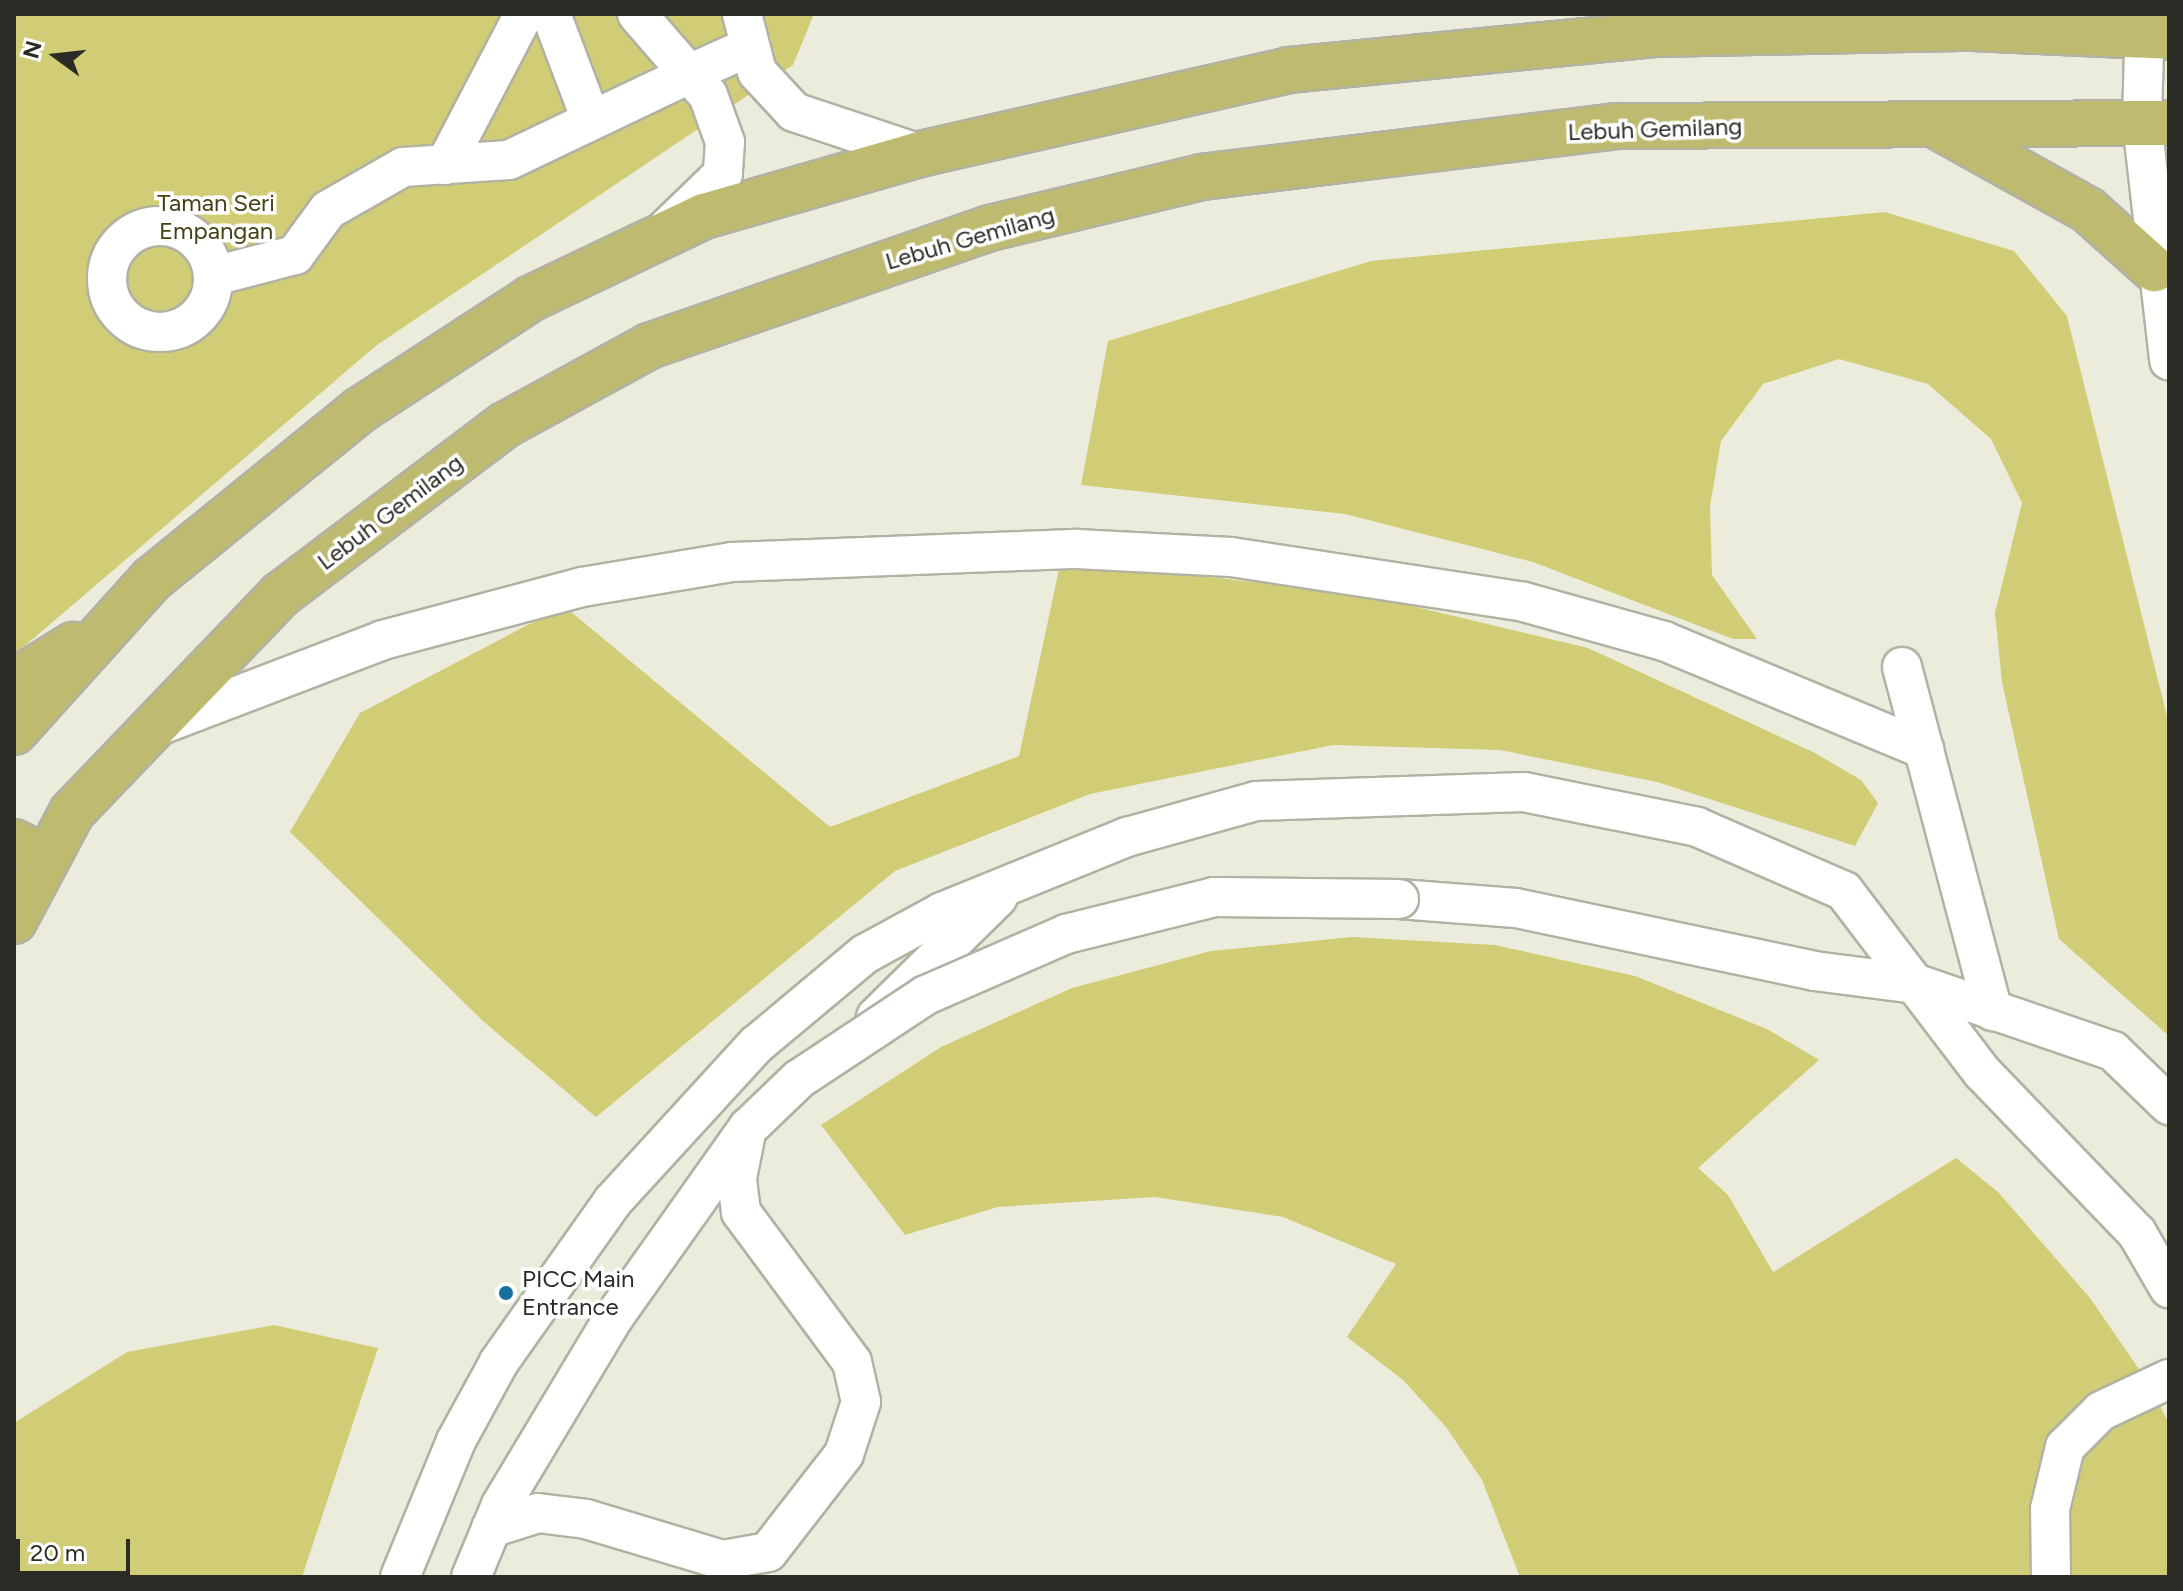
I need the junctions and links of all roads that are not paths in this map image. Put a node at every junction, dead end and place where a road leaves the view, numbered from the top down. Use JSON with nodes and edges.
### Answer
{"nodes":[{"id":1,"x":524,"y":14,"type":"edge"},
{"id":2,"x":551,"y":14,"type":"edge"},
{"id":3,"x":637,"y":14,"type":"edge"},
{"id":4,"x":1973,"y":14,"type":"edge"},
{"id":5,"x":1928,"y":29,"type":"junction"},
{"id":6,"x":2153,"y":29,"type":"edge"},
{"id":7,"x":746,"y":30,"type":"edge"},
{"id":8,"x":689,"y":74,"type":"junction"},
{"id":9,"x":591,"y":120,"type":"junction"},
{"id":10,"x":2155,"y":123,"type":"edge"},
{"id":11,"x":1933,"y":124,"type":"junction"},
{"id":12,"x":920,"y":154,"type":"junction"},
{"id":13,"x":445,"y":165,"type":"junction"},
{"id":14,"x":657,"y":239,"type":"junction"},
{"id":15,"x":2154,"y":269,"type":"junction"},
{"id":16,"x":214,"y":276,"type":"dead end"},
{"id":17,"x":2169,"y":360,"type":"edge"},
{"id":18,"x":117,"y":618,"type":"junction"},
{"id":19,"x":1902,"y":667,"type":"dead end"},
{"id":20,"x":14,"y":682,"type":"edge"},
{"id":21,"x":14,"y":732,"type":"edge"},
{"id":22,"x":144,"y":732,"type":"junction"},
{"id":23,"x":1924,"y":749,"type":"junction"},
{"id":24,"x":30,"y":850,"type":"edge"},
{"id":25,"x":1016,"y":880,"type":"junction"},
{"id":26,"x":14,"y":921,"type":"edge"},
{"id":27,"x":1917,"y":984,"type":"junction"},
{"id":28,"x":1993,"y":1011,"type":"junction"},
{"id":29,"x":2169,"y":1105,"type":"edge"},
{"id":30,"x":748,"y":1128,"type":"junction"},
{"id":31,"x":2169,"y":1288,"type":"edge"},
{"id":32,"x":2169,"y":1379,"type":"edge"},
{"id":33,"x":491,"y":1528,"type":"junction"},
{"id":34,"x":400,"y":1577,"type":"edge"},
{"id":35,"x":457,"y":1577,"type":"edge"},
{"id":36,"x":471,"y":1577,"type":"edge"},
{"id":37,"x":2051,"y":1577,"type":"edge"}],
"edges":[{"from":1,"to":13,"type":"street"},
{"from":2,"to":9,"type":"street"},
{"from":3,"to":8,"type":"street"},
{"from":4,"to":5,"type":"main road"},
{"from":5,"to":6,"type":"main road"},
{"from":5,"to":12,"type":"main road"},
{"from":6,"to":10,"type":"street"},
{"from":7,"to":8,"type":"street"},
{"from":7,"to":12,"type":"street"},
{"from":8,"to":9,"type":"street"},
{"from":8,"to":14,"type":"street"},
{"from":9,"to":13,"type":"street"},
{"from":10,"to":11,"type":"main road","name":"Lebuh Gemilang"},
{"from":10,"to":15,"type":"street"},
{"from":11,"to":15,"type":"main road"},
{"from":11,"to":22,"type":"main road","name":"Lebuh Gemilang"},
{"from":12,"to":14,"type":"main road"},
{"from":13,"to":16,"type":"street"},
{"from":14,"to":18,"type":"main road"},
{"from":15,"to":17,"type":"street"},
{"from":18,"to":20,"type":"main road"},
{"from":18,"to":21,"type":"main road"},
{"from":19,"to":23,"type":"street"},
{"from":22,"to":23,"type":"street"},
{"from":22,"to":24,"type":"main road","name":"Lebuh Gemilang"},
{"from":23,"to":28,"type":"street"},
{"from":24,"to":26,"type":"main road","name":"Lebuh Gemilang"},
{"from":25,"to":27,"type":"street"},
{"from":25,"to":34,"type":"street"},
{"from":25,"to":35,"type":"street"},
{"from":27,"to":28,"type":"street"},
{"from":27,"to":30,"type":"street","bridge":true},
{"from":27,"to":31,"type":"street"},
{"from":28,"to":29,"type":"street"},
{"from":30,"to":33,"type":"street","bridge":true},
{"from":30,"to":33,"type":"street","bridge":true},
{"from":32,"to":37,"type":"street"},
{"from":33,"to":36,"type":"street","bridge":true}]}
